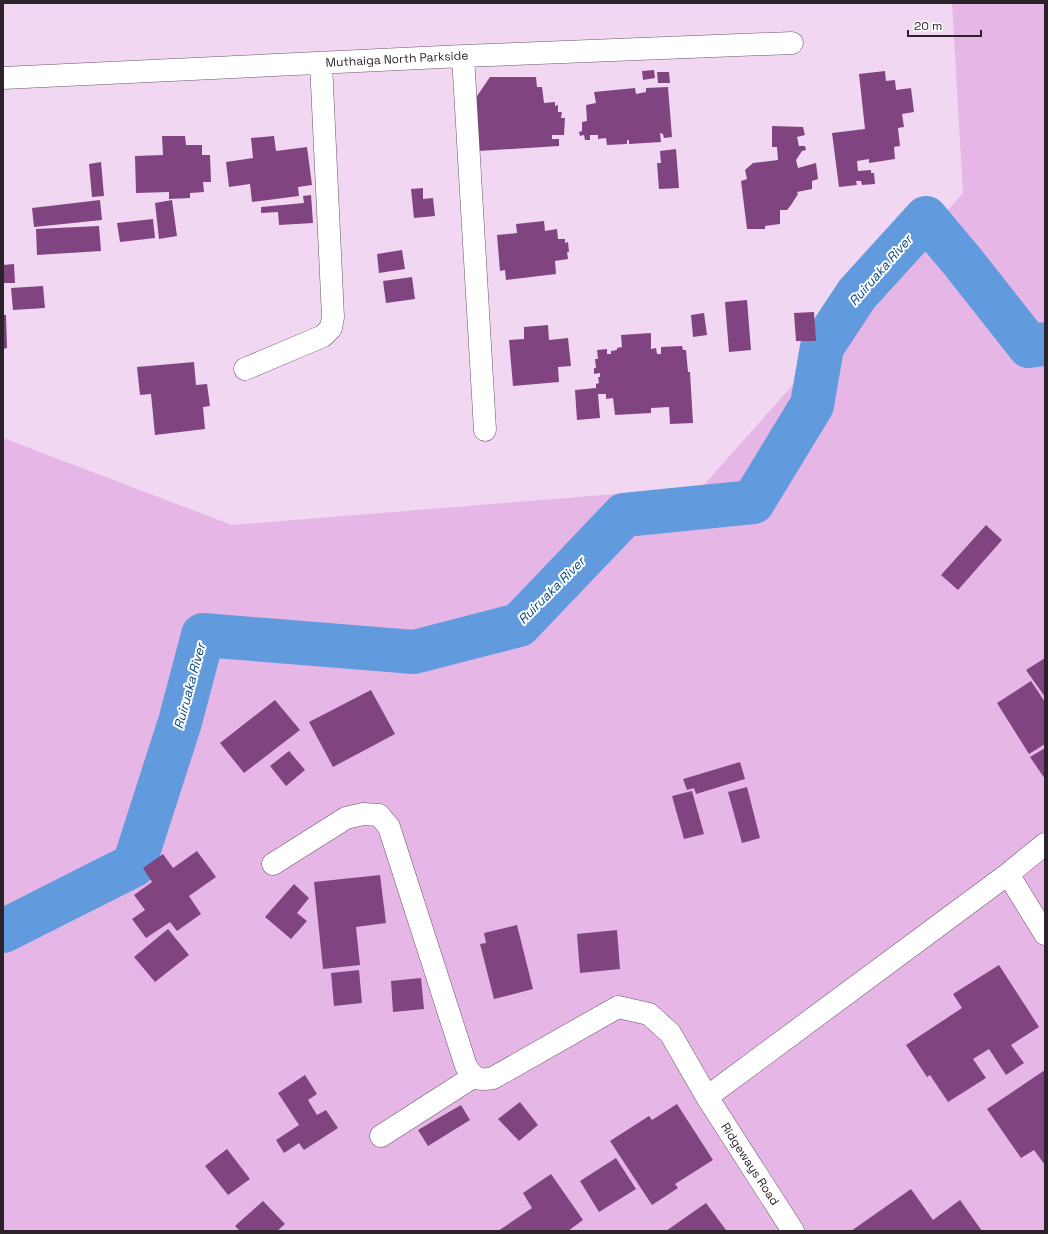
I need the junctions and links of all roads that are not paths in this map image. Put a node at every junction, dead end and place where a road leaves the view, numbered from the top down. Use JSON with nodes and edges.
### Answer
{"nodes":[{"id":1,"x":792,"y":43,"type":"dead end"},
{"id":2,"x":463,"y":56,"type":"junction"},
{"id":3,"x":321,"y":63,"type":"junction"},
{"id":4,"x":3,"y":78,"type":"edge"},
{"id":5,"x":245,"y":369,"type":"dead end"},
{"id":6,"x":485,"y":430,"type":"dead end"},
{"id":7,"x":1045,"y":844,"type":"edge"},
{"id":8,"x":273,"y":864,"type":"dead end"},
{"id":9,"x":1008,"y":874,"type":"junction"},
{"id":10,"x":1045,"y":934,"type":"edge"},
{"id":11,"x":473,"y":1077,"type":"junction"},
{"id":12,"x":707,"y":1097,"type":"junction"},
{"id":13,"x":381,"y":1136,"type":"dead end"},
{"id":14,"x":793,"y":1231,"type":"edge"}],
"edges":[{"from":1,"to":2,"type":"street","name":"Muthaiga North Parkside"},
{"from":2,"to":3,"type":"street","name":"Muthaiga North Parkside"},
{"from":2,"to":6,"type":"street"},
{"from":3,"to":4,"type":"street","name":"Muthaiga North Parkside"},
{"from":3,"to":5,"type":"street"},
{"from":7,"to":9,"type":"street"},
{"from":8,"to":11,"type":"street"},
{"from":9,"to":10,"type":"street"},
{"from":9,"to":12,"type":"street"},
{"from":11,"to":12,"type":"street","name":"Ridgeways Road"},
{"from":11,"to":13,"type":"street"},
{"from":12,"to":14,"type":"street","name":"Ridgeways Road"}]}
